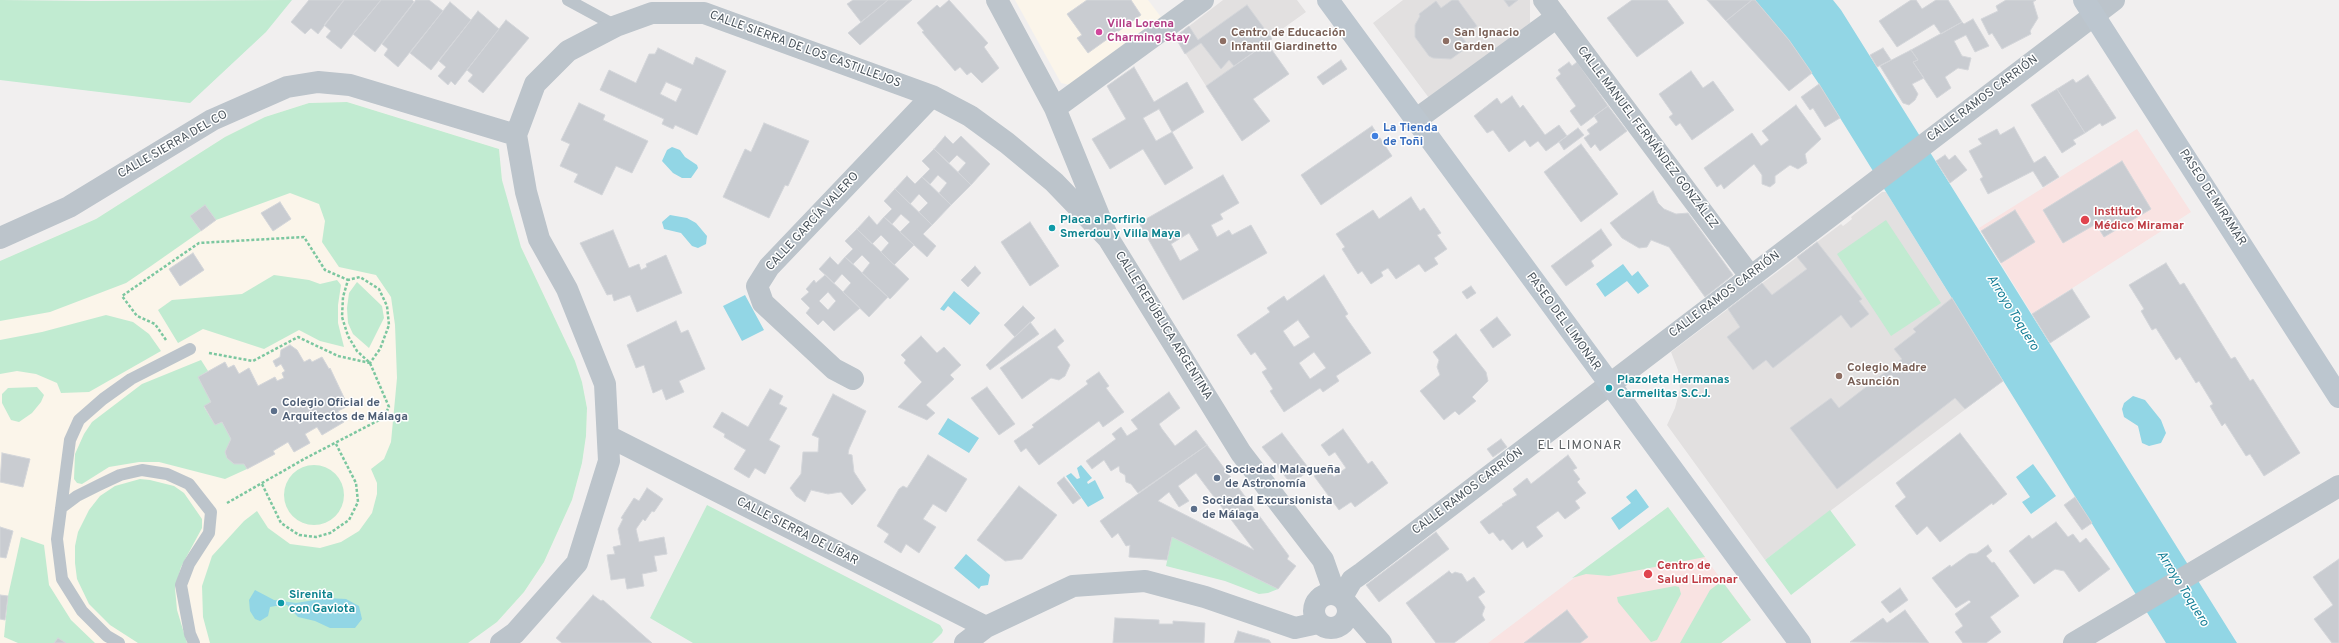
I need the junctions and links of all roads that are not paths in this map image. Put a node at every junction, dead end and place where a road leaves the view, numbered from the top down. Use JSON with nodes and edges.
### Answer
{"nodes":[{"id":1,"x":568,"y":0,"type":"edge"},
{"id":2,"x":639,"y":0,"type":"edge"},
{"id":3,"x":997,"y":0,"type":"edge"},
{"id":4,"x":1204,"y":0,"type":"edge"},
{"id":5,"x":1328,"y":0,"type":"edge"},
{"id":6,"x":1544,"y":0,"type":"edge"},
{"id":7,"x":2114,"y":0,"type":"edge"},
{"id":8,"x":2089,"y":7,"type":"edge"},
{"id":9,"x":1557,"y":17,"type":"junction"},
{"id":10,"x":624,"y":24,"type":"junction"},
{"id":11,"x":932,"y":96,"type":"junction"},
{"id":12,"x":1055,"y":108,"type":"junction"},
{"id":13,"x":1414,"y":121,"type":"junction"},
{"id":14,"x":516,"y":135,"type":"junction"},
{"id":15,"x":0,"y":238,"type":"edge"},
{"id":16,"x":1108,"y":238,"type":"junction"},
{"id":17,"x":1750,"y":276,"type":"junction"},
{"id":18,"x":190,"y":349,"type":"road end"},
{"id":19,"x":853,"y":379,"type":"dead end"},
{"id":20,"x":1609,"y":385,"type":"junction"},
{"id":21,"x":2339,"y":396,"type":"edge"},
{"id":22,"x":608,"y":436,"type":"junction"},
{"id":23,"x":2339,"y":486,"type":"edge"},
{"id":24,"x":61,"y":508,"type":"junction"},
{"id":25,"x":1341,"y":598,"type":"junction"},
{"id":26,"x":986,"y":628,"type":"junction"},
{"id":27,"x":1322,"y":631,"type":"edge"},
{"id":28,"x":119,"y":643,"type":"edge"},
{"id":29,"x":194,"y":643,"type":"edge"},
{"id":30,"x":501,"y":643,"type":"edge"},
{"id":31,"x":965,"y":643,"type":"edge"},
{"id":32,"x":1381,"y":643,"type":"edge"},
{"id":33,"x":1800,"y":643,"type":"edge"},
{"id":34,"x":2074,"y":643,"type":"edge"}],
"edges":[{"from":1,"to":10,"type":"lane"},
{"from":2,"to":10,"type":"street"},
{"from":3,"to":12,"type":"street","name":"CALLE REPÚBLICA ARGENTINA"},
{"from":4,"to":12,"type":"street"},
{"from":5,"to":13,"type":"main road","name":"PASEO DEL LIMONAR"},
{"from":6,"to":9,"type":"street","name":"CALLE MANUEL FERNÁNDEZ GONZÁLEZ"},
{"from":7,"to":8,"type":"street","name":"CALLE RAMOS CARRIÓN"},
{"from":8,"to":17,"type":"street","name":"CALLE RAMOS CARRIÓN"},
{"from":8,"to":21,"type":"main road","name":"PASEO DE MIRAMAR"},
{"from":9,"to":13,"type":"street"},
{"from":9,"to":17,"type":"street","name":"CALLE MANUEL FERNÁNDEZ GONZÁLEZ"},
{"from":10,"to":11,"type":"street","name":"CALLE SIERRA DE LOS CASTILLEJOS"},
{"from":10,"to":14,"type":"street","name":"CALLE SIERRA DE LOS CASTILLEJOS"},
{"from":11,"to":16,"type":"street","name":"CALLE SIERRA DE LOS CASTILLEJOS"},
{"from":11,"to":19,"type":"street","name":"CALLE GARCÍA VALERO"},
{"from":12,"to":16,"type":"street","name":"CALLE REPÚBLICA ARGENTINA"},
{"from":13,"to":20,"type":"main road","name":"PASEO DEL LIMONAR"},
{"from":14,"to":15,"type":"street","name":"CALLE SIERRA DEL CO"},
{"from":14,"to":22,"type":"street"},
{"from":16,"to":25,"type":"street","name":"CALLE REPÚBLICA ARGENTINA"},
{"from":17,"to":20,"type":"street","name":"CALLE RAMOS CARRIÓN"},
{"from":18,"to":24,"type":"lane"},
{"from":20,"to":25,"type":"street","name":"CALLE RAMOS CARRIÓN"},
{"from":20,"to":33,"type":"main road","name":"PASEO DEL LIMONAR"},
{"from":22,"to":26,"type":"street","name":"CALLE SIERRA DE LÍBAR"},
{"from":22,"to":30,"type":"street"},
{"from":23,"to":34,"type":"street"},
{"from":24,"to":28,"type":"lane"},
{"from":24,"to":29,"type":"lane"},
{"from":25,"to":27,"type":"street"},
{"from":25,"to":32,"type":"street","name":"CALLE REPÚBLICA ARGENTINA"},
{"from":26,"to":27,"type":"street"},
{"from":26,"to":31,"type":"street"}]}
